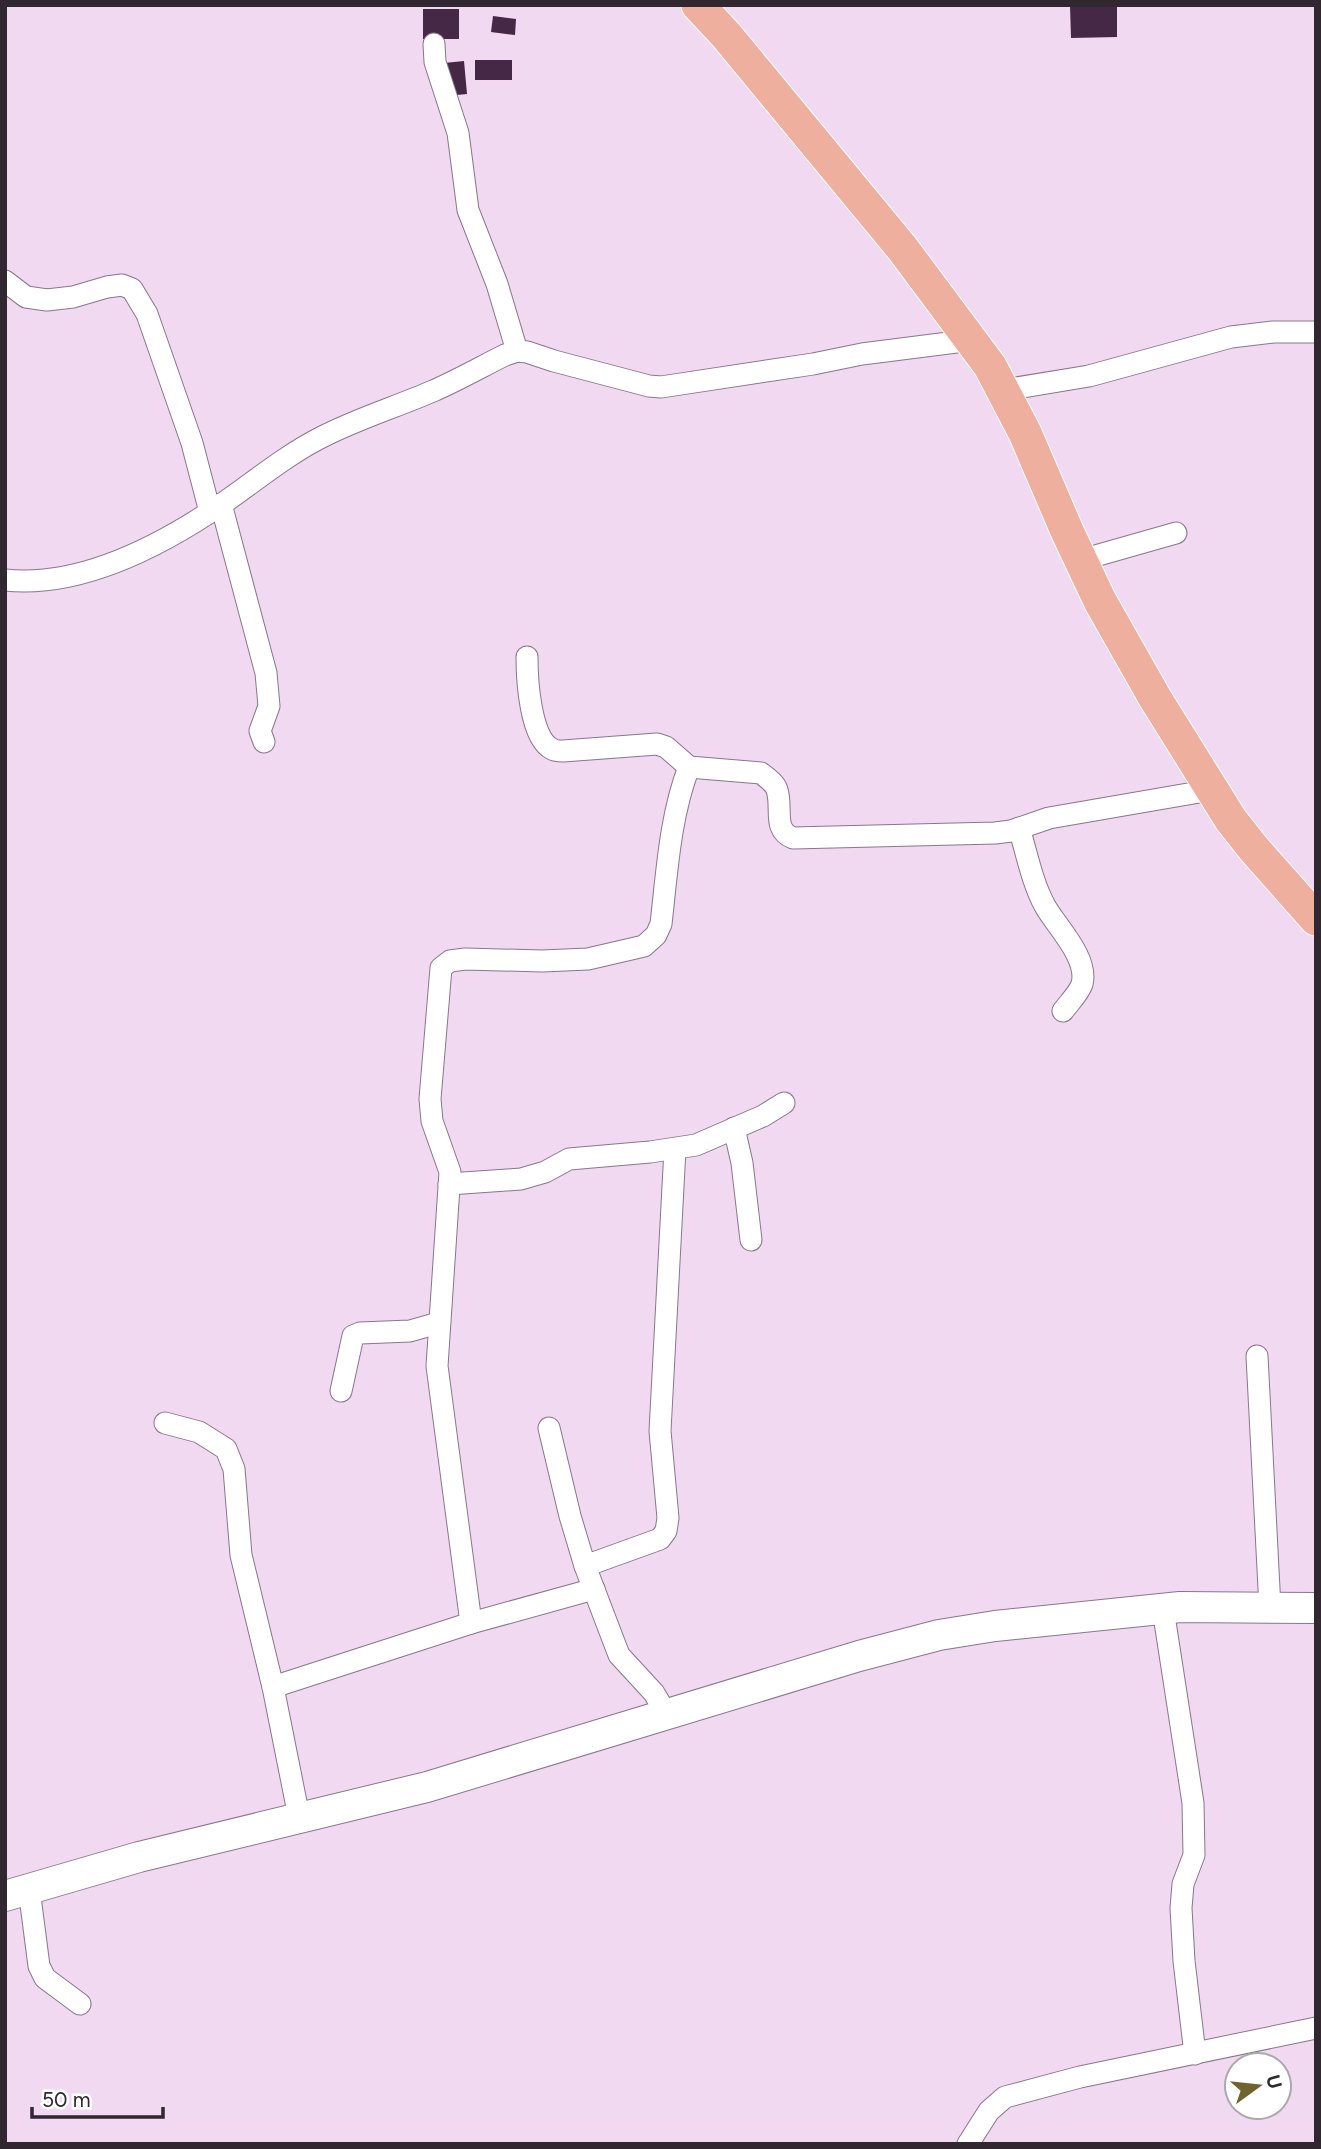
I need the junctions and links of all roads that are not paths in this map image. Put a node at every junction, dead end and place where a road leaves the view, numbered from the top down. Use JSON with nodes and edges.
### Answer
{"nodes":[{"id":1,"x":698,"y":5,"type":"edge"},
{"id":2,"x":434,"y":44,"type":"dead end"},
{"id":3,"x":5,"y":281,"type":"edge"},
{"id":4,"x":1316,"y":332,"type":"edge"},
{"id":5,"x":972,"y":340,"type":"junction"},
{"id":6,"x":517,"y":351,"type":"junction"},
{"id":7,"x":1004,"y":390,"type":"junction"},
{"id":8,"x":215,"y":508,"type":"junction"},
{"id":9,"x":1176,"y":533,"type":"dead end"},
{"id":10,"x":1082,"y":560,"type":"junction"},
{"id":11,"x":5,"y":580,"type":"edge"},
{"id":12,"x":527,"y":657,"type":"dead end"},
{"id":13,"x":264,"y":742,"type":"dead end"},
{"id":14,"x":690,"y":767,"type":"junction"},
{"id":15,"x":1212,"y":790,"type":"junction"},
{"id":16,"x":1019,"y":828,"type":"junction"},
{"id":17,"x":1316,"y":919,"type":"edge"},
{"id":18,"x":1063,"y":1011,"type":"dead end"},
{"id":19,"x":784,"y":1103,"type":"dead end"},
{"id":20,"x":734,"y":1128,"type":"junction"},
{"id":21,"x":675,"y":1149,"type":"junction"},
{"id":22,"x":449,"y":1184,"type":"junction"},
{"id":23,"x":751,"y":1240,"type":"dead end"},
{"id":24,"x":438,"y":1323,"type":"junction"},
{"id":25,"x":1257,"y":1356,"type":"dead end"},
{"id":26,"x":341,"y":1391,"type":"dead end"},
{"id":27,"x":165,"y":1423,"type":"dead end"},
{"id":28,"x":549,"y":1428,"type":"dead end"},
{"id":29,"x":585,"y":1566,"type":"junction"},
{"id":30,"x":594,"y":1589,"type":"junction"},
{"id":31,"x":1270,"y":1608,"type":"junction"},
{"id":32,"x":1316,"y":1608,"type":"edge"},
{"id":33,"x":1163,"y":1609,"type":"junction"},
{"id":34,"x":471,"y":1623,"type":"junction"},
{"id":35,"x":273,"y":1687,"type":"junction"},
{"id":36,"x":667,"y":1715,"type":"junction"},
{"id":37,"x":299,"y":1817,"type":"junction"},
{"id":38,"x":17,"y":1893,"type":"edge"},
{"id":39,"x":80,"y":2004,"type":"dead end"},
{"id":40,"x":1316,"y":2028,"type":"edge"},
{"id":41,"x":1195,"y":2054,"type":"junction"},
{"id":42,"x":968,"y":2144,"type":"edge"}],
"edges":[{"from":1,"to":5,"type":"main road"},
{"from":2,"to":6,"type":"street"},
{"from":3,"to":8,"type":"street"},
{"from":4,"to":7,"type":"street"},
{"from":5,"to":6,"type":"street"},
{"from":5,"to":7,"type":"main road"},
{"from":6,"to":8,"type":"street"},
{"from":7,"to":10,"type":"main road"},
{"from":8,"to":11,"type":"street"},
{"from":8,"to":13,"type":"street"},
{"from":9,"to":10,"type":"street"},
{"from":10,"to":15,"type":"main road"},
{"from":12,"to":14,"type":"street"},
{"from":14,"to":16,"type":"street"},
{"from":14,"to":22,"type":"street"},
{"from":15,"to":16,"type":"street"},
{"from":15,"to":17,"type":"main road"},
{"from":16,"to":18,"type":"street"},
{"from":19,"to":20,"type":"street"},
{"from":20,"to":21,"type":"street"},
{"from":20,"to":23,"type":"street"},
{"from":21,"to":22,"type":"street"},
{"from":21,"to":29,"type":"street"},
{"from":22,"to":24,"type":"street"},
{"from":24,"to":26,"type":"street"},
{"from":24,"to":34,"type":"street"},
{"from":25,"to":31,"type":"street"},
{"from":27,"to":35,"type":"street"},
{"from":28,"to":29,"type":"street"},
{"from":29,"to":30,"type":"street"},
{"from":30,"to":34,"type":"street"},
{"from":30,"to":36,"type":"street"},
{"from":31,"to":32,"type":"main road"},
{"from":31,"to":33,"type":"main road"},
{"from":33,"to":36,"type":"main road"},
{"from":33,"to":41,"type":"street"},
{"from":34,"to":35,"type":"street"},
{"from":35,"to":37,"type":"street"},
{"from":36,"to":37,"type":"main road"},
{"from":37,"to":38,"type":"main road"},
{"from":38,"to":39,"type":"street"},
{"from":40,"to":41,"type":"street"},
{"from":41,"to":42,"type":"street"}]}
